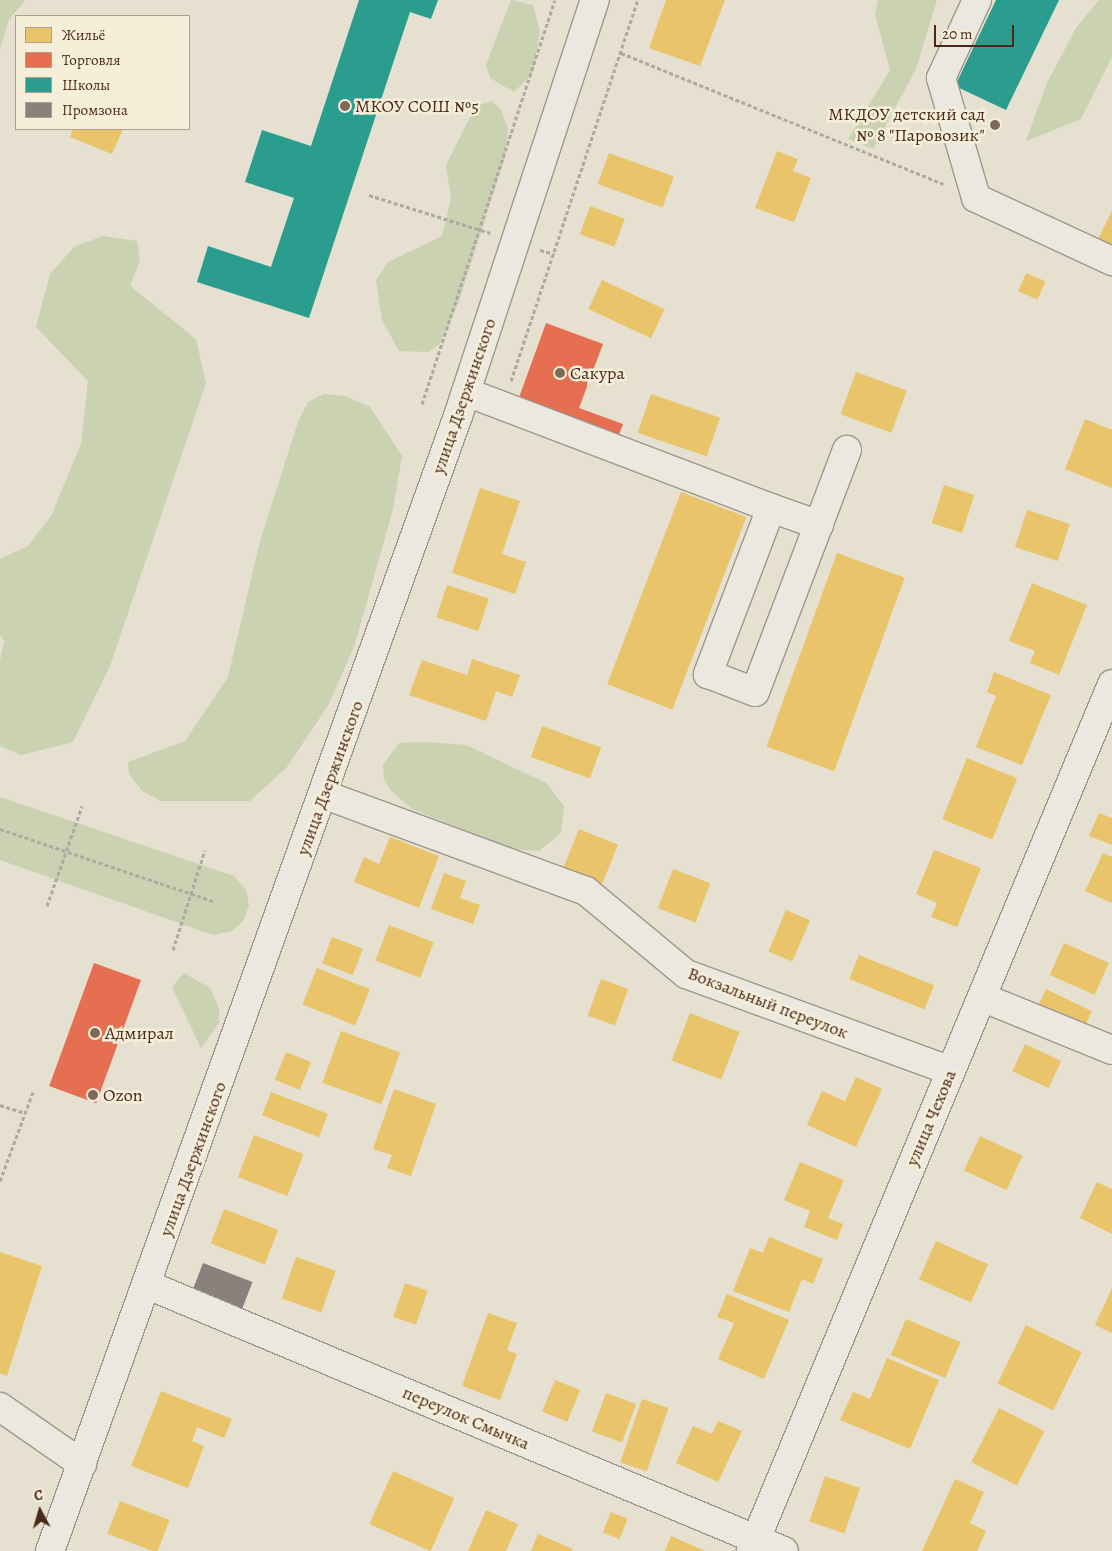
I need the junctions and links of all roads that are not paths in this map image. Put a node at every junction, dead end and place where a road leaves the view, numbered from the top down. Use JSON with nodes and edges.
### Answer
{"nodes":[{"id":1,"x":595,"y":0,"type":"edge"},
{"id":2,"x":977,"y":0,"type":"edge"},
{"id":3,"x":1112,"y":261,"type":"edge"},
{"id":4,"x":466,"y":392,"type":"junction"},
{"id":5,"x":847,"y":450,"type":"dead end"},
{"id":6,"x":771,"y":508,"type":"junction"},
{"id":7,"x":819,"y":525,"type":"junction"},
{"id":8,"x":1112,"y":684,"type":"edge"},
{"id":9,"x":325,"y":795,"type":"junction"},
{"id":10,"x":984,"y":998,"type":"junction"},
{"id":11,"x":1112,"y":1050,"type":"edge"},
{"id":12,"x":951,"y":1070,"type":"junction"},
{"id":13,"x":148,"y":1285,"type":"junction"},
{"id":14,"x":0,"y":1407,"type":"edge"},
{"id":15,"x":82,"y":1464,"type":"junction"},
{"id":16,"x":754,"y":1545,"type":"edge"},
{"id":17,"x":50,"y":1551,"type":"edge"},
{"id":18,"x":784,"y":1551,"type":"edge"}],
"edges":[{"from":1,"to":4,"type":"street","name":"улица Дзержинского"},
{"from":2,"to":3,"type":"street"},
{"from":4,"to":6,"type":"street"},
{"from":4,"to":9,"type":"street","name":"улица Дзержинского"},
{"from":5,"to":7,"type":"street"},
{"from":6,"to":7,"type":"street"},
{"from":6,"to":7,"type":"street"},
{"from":8,"to":10,"type":"street","name":"улица Чехова"},
{"from":9,"to":12,"type":"street","name":"Вокзальный переулок"},
{"from":9,"to":13,"type":"street","name":"улица Дзержинского"},
{"from":10,"to":11,"type":"street"},
{"from":10,"to":12,"type":"street","name":"улица Чехова"},
{"from":12,"to":16,"type":"street","name":"улица Чехова"},
{"from":13,"to":15,"type":"street","name":"улица Дзержинского"},
{"from":13,"to":16,"type":"street","name":"переулок Смычка"},
{"from":14,"to":15,"type":"street"},
{"from":15,"to":17,"type":"street","name":"улица Дзержинского"},
{"from":16,"to":18,"type":"street","name":"переулок Смычка"}]}
